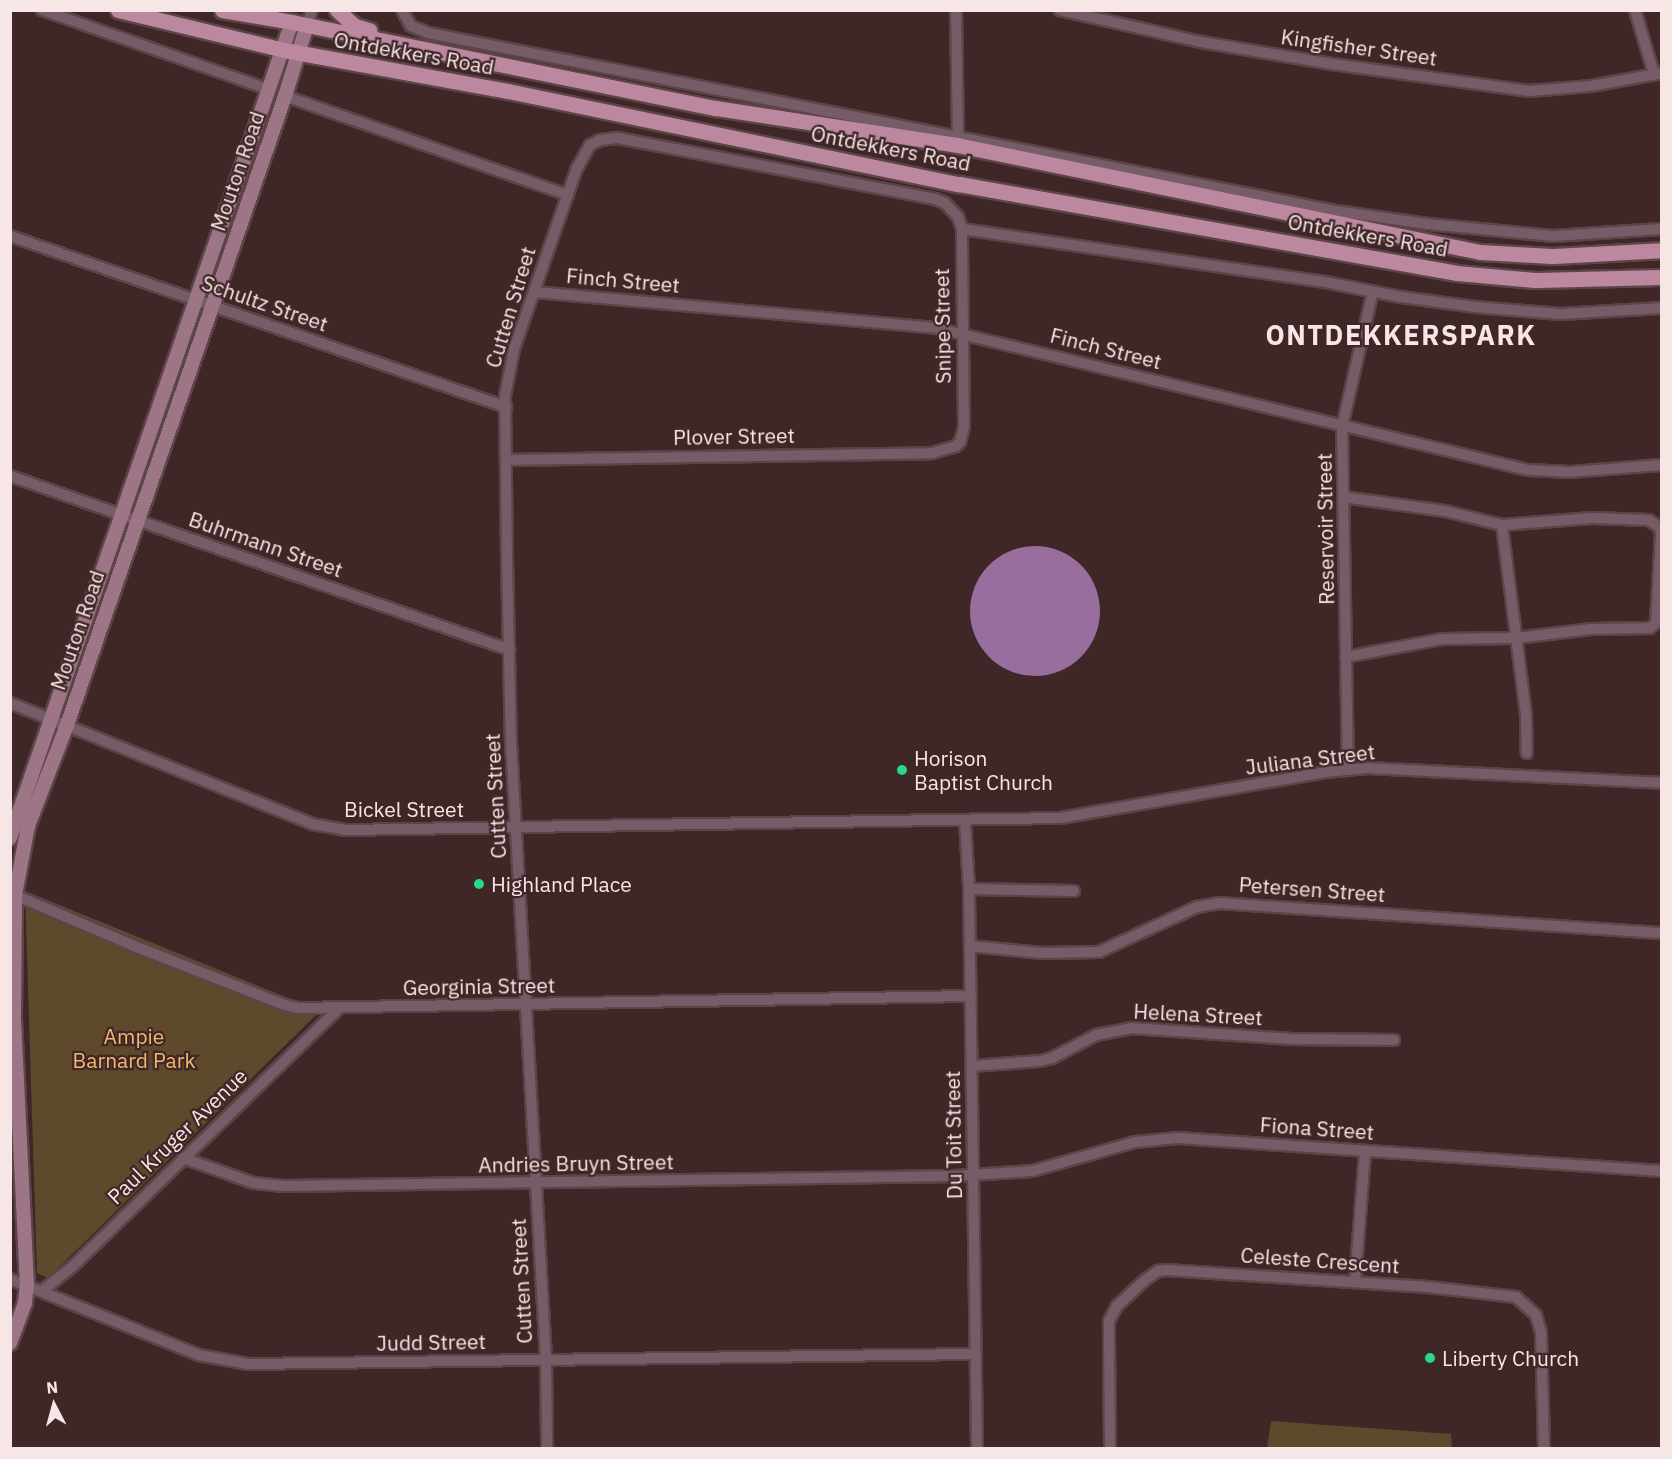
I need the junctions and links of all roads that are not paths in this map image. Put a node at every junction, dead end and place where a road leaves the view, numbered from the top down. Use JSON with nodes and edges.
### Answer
{"nodes":[{"id":1,"x":42,"y":10,"type":"edge"},
{"id":2,"x":118,"y":10,"type":"edge"},
{"id":3,"x":222,"y":10,"type":"edge"},
{"id":4,"x":337,"y":10,"type":"edge"},
{"id":5,"x":402,"y":10,"type":"edge"},
{"id":6,"x":956,"y":10,"type":"edge"},
{"id":7,"x":1635,"y":10,"type":"edge"},
{"id":8,"x":1068,"y":11,"type":"edge"},
{"id":9,"x":302,"y":17,"type":"edge"},
{"id":10,"x":422,"y":49,"type":"junction"},
{"id":11,"x":284,"y":51,"type":"junction"},
{"id":12,"x":299,"y":53,"type":"junction"},
{"id":13,"x":1658,"y":73,"type":"edge"},
{"id":14,"x":270,"y":90,"type":"junction"},
{"id":15,"x":285,"y":96,"type":"junction"},
{"id":16,"x":958,"y":137,"type":"junction"},
{"id":17,"x":584,"y":153,"type":"joint"},
{"id":18,"x":568,"y":195,"type":"junction"},
{"id":19,"x":954,"y":212,"type":"joint"},
{"id":20,"x":962,"y":229,"type":"junction"},
{"id":21,"x":1662,"y":229,"type":"edge"},
{"id":22,"x":10,"y":236,"type":"edge"},
{"id":23,"x":1662,"y":250,"type":"edge"},
{"id":24,"x":1662,"y":277,"type":"edge"},
{"id":25,"x":1372,"y":291,"type":"junction"},
{"id":26,"x":534,"y":292,"type":"junction"},
{"id":27,"x":197,"y":300,"type":"junction"},
{"id":28,"x":212,"y":306,"type":"junction"},
{"id":29,"x":1662,"y":308,"type":"edge"},
{"id":30,"x":962,"y":334,"type":"junction"},
{"id":31,"x":506,"y":407,"type":"junction"},
{"id":32,"x":1342,"y":426,"type":"junction"},
{"id":33,"x":960,"y":442,"type":"joint"},
{"id":34,"x":506,"y":460,"type":"junction"},
{"id":35,"x":1662,"y":465,"type":"edge"},
{"id":36,"x":10,"y":476,"type":"edge"},
{"id":37,"x":1343,"y":497,"type":"junction"},
{"id":38,"x":123,"y":515,"type":"junction"},
{"id":39,"x":138,"y":519,"type":"junction"},
{"id":40,"x":1502,"y":525,"type":"junction"},
{"id":41,"x":1516,"y":638,"type":"junction"},
{"id":42,"x":510,"y":650,"type":"junction"},
{"id":43,"x":1346,"y":657,"type":"junction"},
{"id":44,"x":10,"y":703,"type":"edge"},
{"id":45,"x":51,"y":720,"type":"junction"},
{"id":46,"x":67,"y":725,"type":"junction"},
{"id":47,"x":1527,"y":753,"type":"dead end"},
{"id":48,"x":1348,"y":769,"type":"junction"},
{"id":49,"x":1662,"y":783,"type":"edge"},
{"id":50,"x":965,"y":821,"type":"junction"},
{"id":51,"x":515,"y":827,"type":"junction"},
{"id":52,"x":10,"y":838,"type":"edge"},
{"id":53,"x":969,"y":889,"type":"junction"},
{"id":54,"x":1074,"y":891,"type":"dead end"},
{"id":55,"x":13,"y":894,"type":"edge"},
{"id":56,"x":1662,"y":933,"type":"edge"},
{"id":57,"x":970,"y":946,"type":"junction"},
{"id":58,"x":971,"y":996,"type":"junction"},
{"id":59,"x":525,"y":1004,"type":"junction"},
{"id":60,"x":338,"y":1009,"type":"junction"},
{"id":61,"x":1394,"y":1040,"type":"dead end"},
{"id":62,"x":972,"y":1066,"type":"junction"},
{"id":63,"x":14,"y":1083,"type":"edge"},
{"id":64,"x":1365,"y":1151,"type":"junction"},
{"id":65,"x":183,"y":1158,"type":"junction"},
{"id":66,"x":1662,"y":1171,"type":"edge"},
{"id":67,"x":973,"y":1176,"type":"junction"},
{"id":68,"x":535,"y":1182,"type":"junction"},
{"id":69,"x":10,"y":1279,"type":"edge"},
{"id":70,"x":1355,"y":1282,"type":"junction"},
{"id":71,"x":27,"y":1285,"type":"junction"},
{"id":72,"x":42,"y":1291,"type":"junction"},
{"id":73,"x":10,"y":1343,"type":"edge"},
{"id":74,"x":976,"y":1354,"type":"junction"},
{"id":75,"x":546,"y":1360,"type":"junction"},
{"id":76,"x":547,"y":1449,"type":"edge"},
{"id":77,"x":977,"y":1449,"type":"edge"},
{"id":78,"x":1110,"y":1449,"type":"edge"},
{"id":79,"x":1544,"y":1449,"type":"edge"}],
"edges":[{"from":1,"to":14,"type":"street"},
{"from":2,"to":11,"type":"main road","name":"Ontdekkers Road"},
{"from":3,"to":9,"type":"main road","name":"Ontdekkers Road"},
{"from":4,"to":10,"type":"main road"},
{"from":5,"to":16,"type":"street","name":"Ontdekkers Road"},
{"from":6,"to":16,"type":"street"},
{"from":7,"to":13,"type":"street"},
{"from":8,"to":13,"type":"street","name":"Kingfisher Street"},
{"from":9,"to":10,"type":"main road","name":"Ontdekkers Road"},
{"from":9,"to":11,"type":"main road","name":"Mouton Road"},
{"from":9,"to":12,"type":"main road","name":"Mouton Road"},
{"from":10,"to":23,"type":"main road","name":"Ontdekkers Road"},
{"from":11,"to":12,"type":"main road","name":"Ontdekkers Road"},
{"from":11,"to":14,"type":"main road","name":"Mouton Road"},
{"from":12,"to":15,"type":"main road","name":"Mouton Road"},
{"from":12,"to":24,"type":"main road","name":"Ontdekkers Road"},
{"from":14,"to":27,"type":"main road","name":"Mouton Road"},
{"from":15,"to":18,"type":"street"},
{"from":15,"to":28,"type":"main road","name":"Mouton Road"},
{"from":16,"to":21,"type":"street","name":"Ontdekkers Road"},
{"from":17,"to":18,"type":"street","name":"Cutten Street"},
{"from":17,"to":19,"type":"street","name":"Ontdekkers Road"},
{"from":18,"to":26,"type":"street","name":"Cutten Street"},
{"from":19,"to":20,"type":"street","name":"Snipe Street"},
{"from":20,"to":25,"type":"street"},
{"from":20,"to":30,"type":"street","name":"Snipe Street"},
{"from":22,"to":27,"type":"street","name":"Schultz Street"},
{"from":25,"to":29,"type":"street"},
{"from":25,"to":32,"type":"street","name":"Reservoir Street"},
{"from":26,"to":30,"type":"street","name":"Finch Street"},
{"from":26,"to":31,"type":"street","name":"Cutten Street"},
{"from":27,"to":28,"type":"street","name":"Schultz Street"},
{"from":27,"to":38,"type":"main road","name":"Mouton Road"},
{"from":28,"to":31,"type":"street","name":"Schultz Street"},
{"from":28,"to":39,"type":"main road","name":"Mouton Road"},
{"from":30,"to":32,"type":"street","name":"Finch Street"},
{"from":30,"to":33,"type":"street","name":"Snipe Street"},
{"from":31,"to":34,"type":"street","name":"Cutten Street"},
{"from":32,"to":35,"type":"street","name":"Finch Street"},
{"from":32,"to":37,"type":"street","name":"Reservoir Street"},
{"from":33,"to":34,"type":"street","name":"Plover Street"},
{"from":34,"to":42,"type":"street","name":"Cutten Street"},
{"from":36,"to":38,"type":"street","name":"Buhrmann Street"},
{"from":37,"to":40,"type":"street"},
{"from":37,"to":43,"type":"street","name":"Reservoir Street"},
{"from":38,"to":39,"type":"street","name":"Buhrmann Street"},
{"from":38,"to":45,"type":"main road","name":"Mouton Road"},
{"from":39,"to":42,"type":"street","name":"Buhrmann Street"},
{"from":39,"to":46,"type":"main road","name":"Mouton Road"},
{"from":40,"to":41,"type":"street"},
{"from":40,"to":41,"type":"street"},
{"from":41,"to":43,"type":"street"},
{"from":41,"to":47,"type":"street"},
{"from":42,"to":51,"type":"street","name":"Cutten Street"},
{"from":43,"to":48,"type":"street","name":"Reservoir Street"},
{"from":44,"to":45,"type":"street","name":"Bickel Street"},
{"from":45,"to":46,"type":"street","name":"Bickel Street"},
{"from":45,"to":52,"type":"main road","name":"Mouton Road"},
{"from":46,"to":51,"type":"street","name":"Bickel Street"},
{"from":46,"to":55,"type":"main road","name":"Mouton Road"},
{"from":48,"to":49,"type":"street","name":"Juliana Street"},
{"from":48,"to":50,"type":"street","name":"Juliana Street"},
{"from":50,"to":51,"type":"street","name":"Bickel Street"},
{"from":50,"to":53,"type":"street","name":"Du Toit Street"},
{"from":51,"to":59,"type":"street","name":"Cutten Street"},
{"from":53,"to":54,"type":"street"},
{"from":53,"to":57,"type":"street","name":"Du Toit Street"},
{"from":55,"to":60,"type":"street","name":"Georginia Street"},
{"from":55,"to":63,"type":"main road","name":"Mouton Road"},
{"from":56,"to":57,"type":"street","name":"Petersen Street"},
{"from":57,"to":58,"type":"street","name":"Du Toit Street"},
{"from":58,"to":59,"type":"street","name":"Georginia Street"},
{"from":58,"to":62,"type":"street","name":"Du Toit Street"},
{"from":59,"to":60,"type":"street","name":"Georginia Street"},
{"from":59,"to":68,"type":"street","name":"Cutten Street"},
{"from":60,"to":65,"type":"street","name":"Paul Kruger Avenue"},
{"from":61,"to":62,"type":"street","name":"Helena Street"},
{"from":62,"to":67,"type":"street","name":"Du Toit Street"},
{"from":63,"to":71,"type":"main road","name":"Mouton Road"},
{"from":64,"to":66,"type":"street","name":"Fiona Street"},
{"from":64,"to":67,"type":"street","name":"Fiona Street"},
{"from":64,"to":70,"type":"street"},
{"from":65,"to":68,"type":"street","name":"Andries Bruyn Street"},
{"from":65,"to":72,"type":"street","name":"Paul Kruger Avenue"},
{"from":67,"to":68,"type":"street","name":"Andries Bruyn Street"},
{"from":67,"to":74,"type":"street","name":"Du Toit Street"},
{"from":68,"to":75,"type":"street","name":"Cutten Street"},
{"from":69,"to":71,"type":"street","name":"Judd Street"},
{"from":70,"to":78,"type":"street","name":"Celeste Crescent"},
{"from":70,"to":79,"type":"street","name":"Celeste Crescent"},
{"from":71,"to":72,"type":"street","name":"Judd Street"},
{"from":71,"to":73,"type":"main road"},
{"from":72,"to":75,"type":"street","name":"Judd Street"},
{"from":74,"to":75,"type":"street","name":"Judd Street"},
{"from":74,"to":77,"type":"street","name":"Du Toit Street"},
{"from":75,"to":76,"type":"street","name":"Cutten Street"}]}
